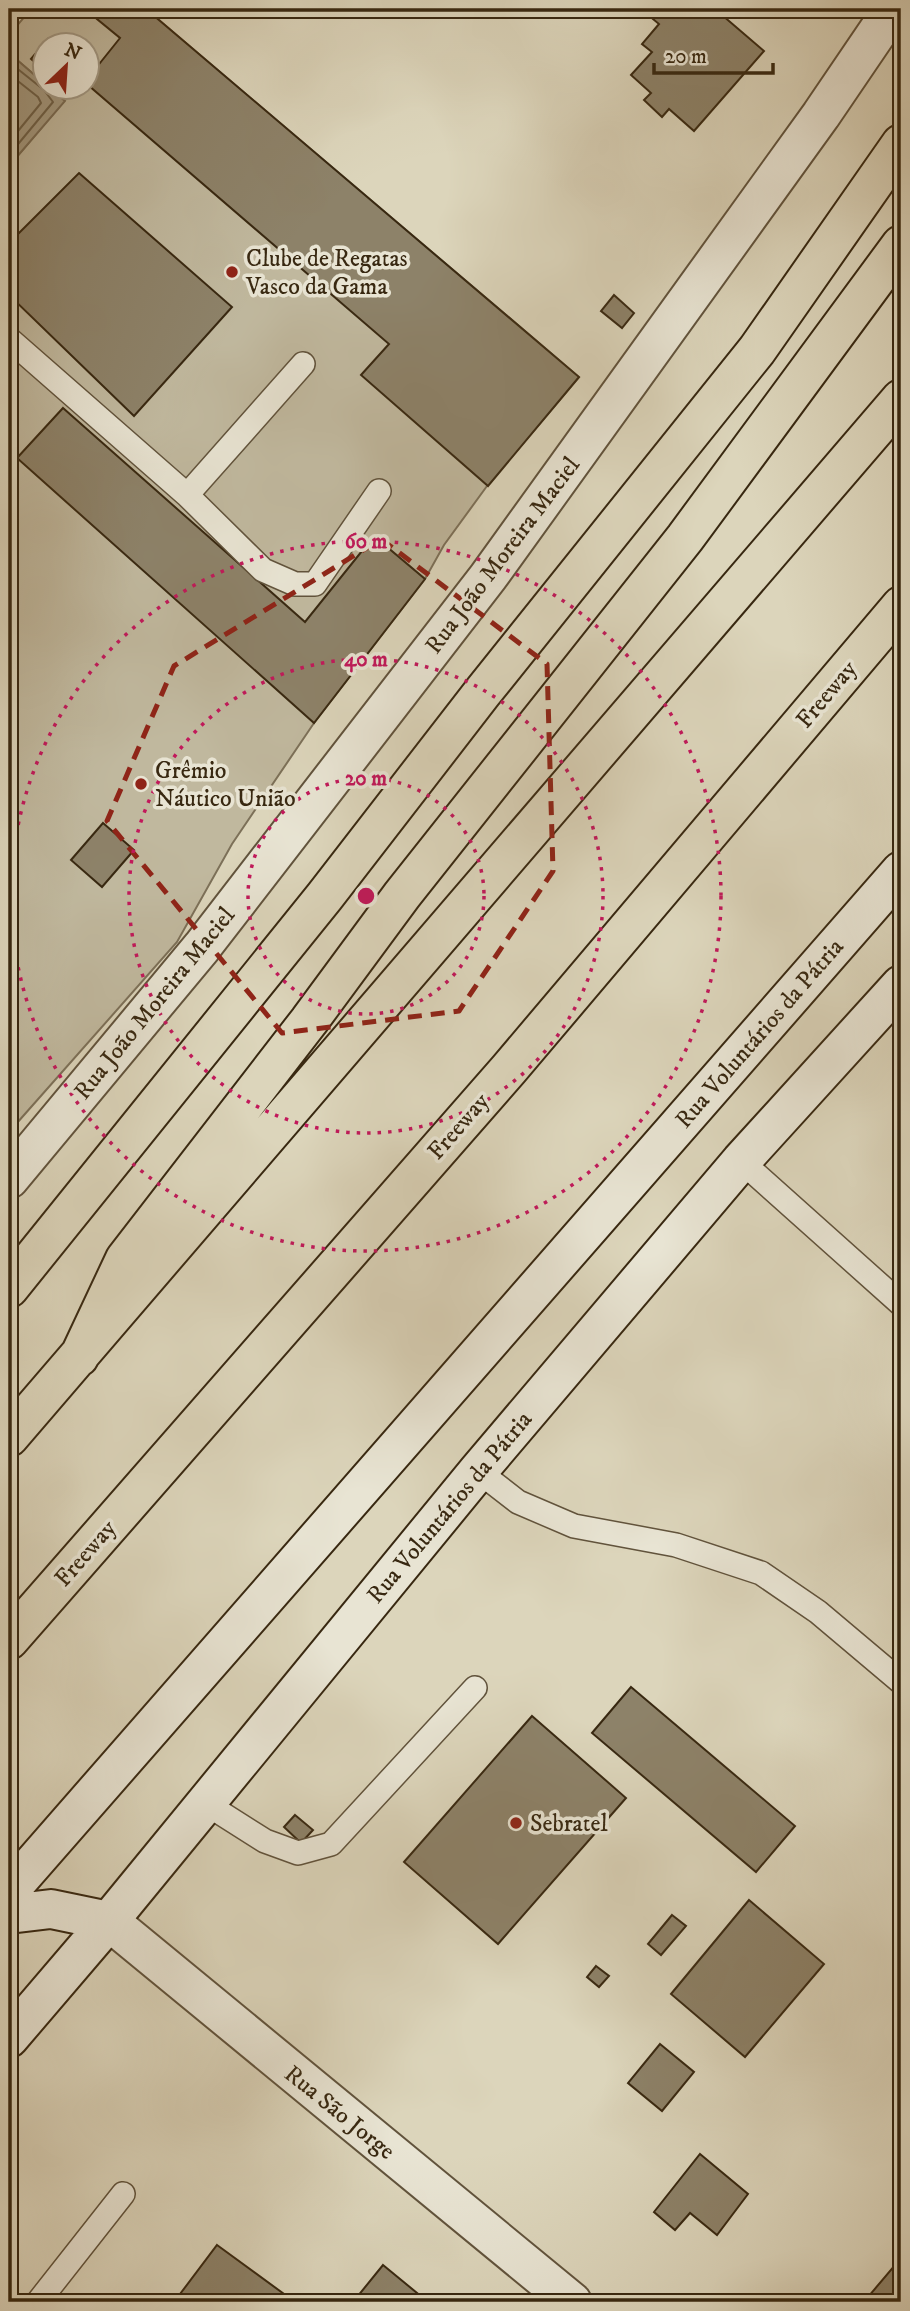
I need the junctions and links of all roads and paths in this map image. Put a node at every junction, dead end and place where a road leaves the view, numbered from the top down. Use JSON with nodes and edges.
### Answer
{"nodes":[{"id":1,"x":893,"y":9,"type":"edge"},
{"id":2,"x":901,"y":31,"type":"edge"},
{"id":3,"x":821,"y":115,"type":"junction"},
{"id":4,"x":901,"y":144,"type":"edge"},
{"id":5,"x":901,"y":245,"type":"edge"},
{"id":6,"x":9,"y":339,"type":"edge"},
{"id":7,"x":303,"y":364,"type":"dead end"},
{"id":8,"x":901,"y":399,"type":"edge"},
{"id":9,"x":379,"y":491,"type":"dead end"},
{"id":10,"x":187,"y":495,"type":"junction"},
{"id":11,"x":901,"y":606,"type":"edge"},
{"id":12,"x":901,"y":871,"type":"edge"},
{"id":13,"x":901,"y":985,"type":"edge"},
{"id":14,"x":741,"y":1161,"type":"junction"},
{"id":15,"x":9,"y":1179,"type":"edge"},
{"id":16,"x":9,"y":1288,"type":"edge"},
{"id":17,"x":901,"y":1304,"type":"edge"},
{"id":18,"x":79,"y":1357,"type":"junction"},
{"id":19,"x":9,"y":1437,"type":"edge"},
{"id":20,"x":478,"y":1471,"type":"junction"},
{"id":21,"x":9,"y":1640,"type":"edge"},
{"id":22,"x":901,"y":1682,"type":"edge"},
{"id":23,"x":475,"y":1688,"type":"dead end"},
{"id":24,"x":205,"y":1803,"type":"junction"},
{"id":25,"x":9,"y":1891,"type":"edge"},
{"id":26,"x":9,"y":1914,"type":"edge"},
{"id":27,"x":109,"y":1921,"type":"junction"},
{"id":28,"x":9,"y":2038,"type":"edge"},
{"id":29,"x":123,"y":2194,"type":"dead end"},
{"id":30,"x":38,"y":2302,"type":"edge"},
{"id":31,"x":572,"y":2302,"type":"edge"}],
"edges":[{"from":1,"to":3,"type":"main road","name":"Rua João Moreira Maciel"},
{"from":2,"to":3,"type":"main road","name":"Rua João Moreira Maciel"},
{"from":3,"to":15,"type":"main road","name":"Rua João Moreira Maciel"},
{"from":4,"to":16,"type":"highway"},
{"from":5,"to":18,"type":"highway"},
{"from":6,"to":10,"type":"lane"},
{"from":7,"to":10,"type":"lane"},
{"from":8,"to":18,"type":"highway"},
{"from":9,"to":10,"type":"lane"},
{"from":11,"to":21,"type":"highway","name":"Freeway"},
{"from":12,"to":25,"type":"main road","name":"Rua Voluntários da Pátria"},
{"from":13,"to":14,"type":"main road","name":"Rua Voluntários da Pátria"},
{"from":14,"to":17,"type":"lane"},
{"from":14,"to":20,"type":"main road","name":"Rua Voluntários da Pátria"},
{"from":18,"to":19,"type":"highway"},
{"from":20,"to":22,"type":"lane"},
{"from":20,"to":24,"type":"main road","name":"Rua Voluntários da Pátria"},
{"from":23,"to":24,"type":"lane"},
{"from":24,"to":27,"type":"main road","name":"Rua Voluntários da Pátria"},
{"from":26,"to":27,"type":"main road"},
{"from":27,"to":28,"type":"main road","name":"Rua Voluntários da Pátria"},
{"from":27,"to":31,"type":"main road","name":"Rua São Jorge"},
{"from":29,"to":30,"type":"lane"}]}
